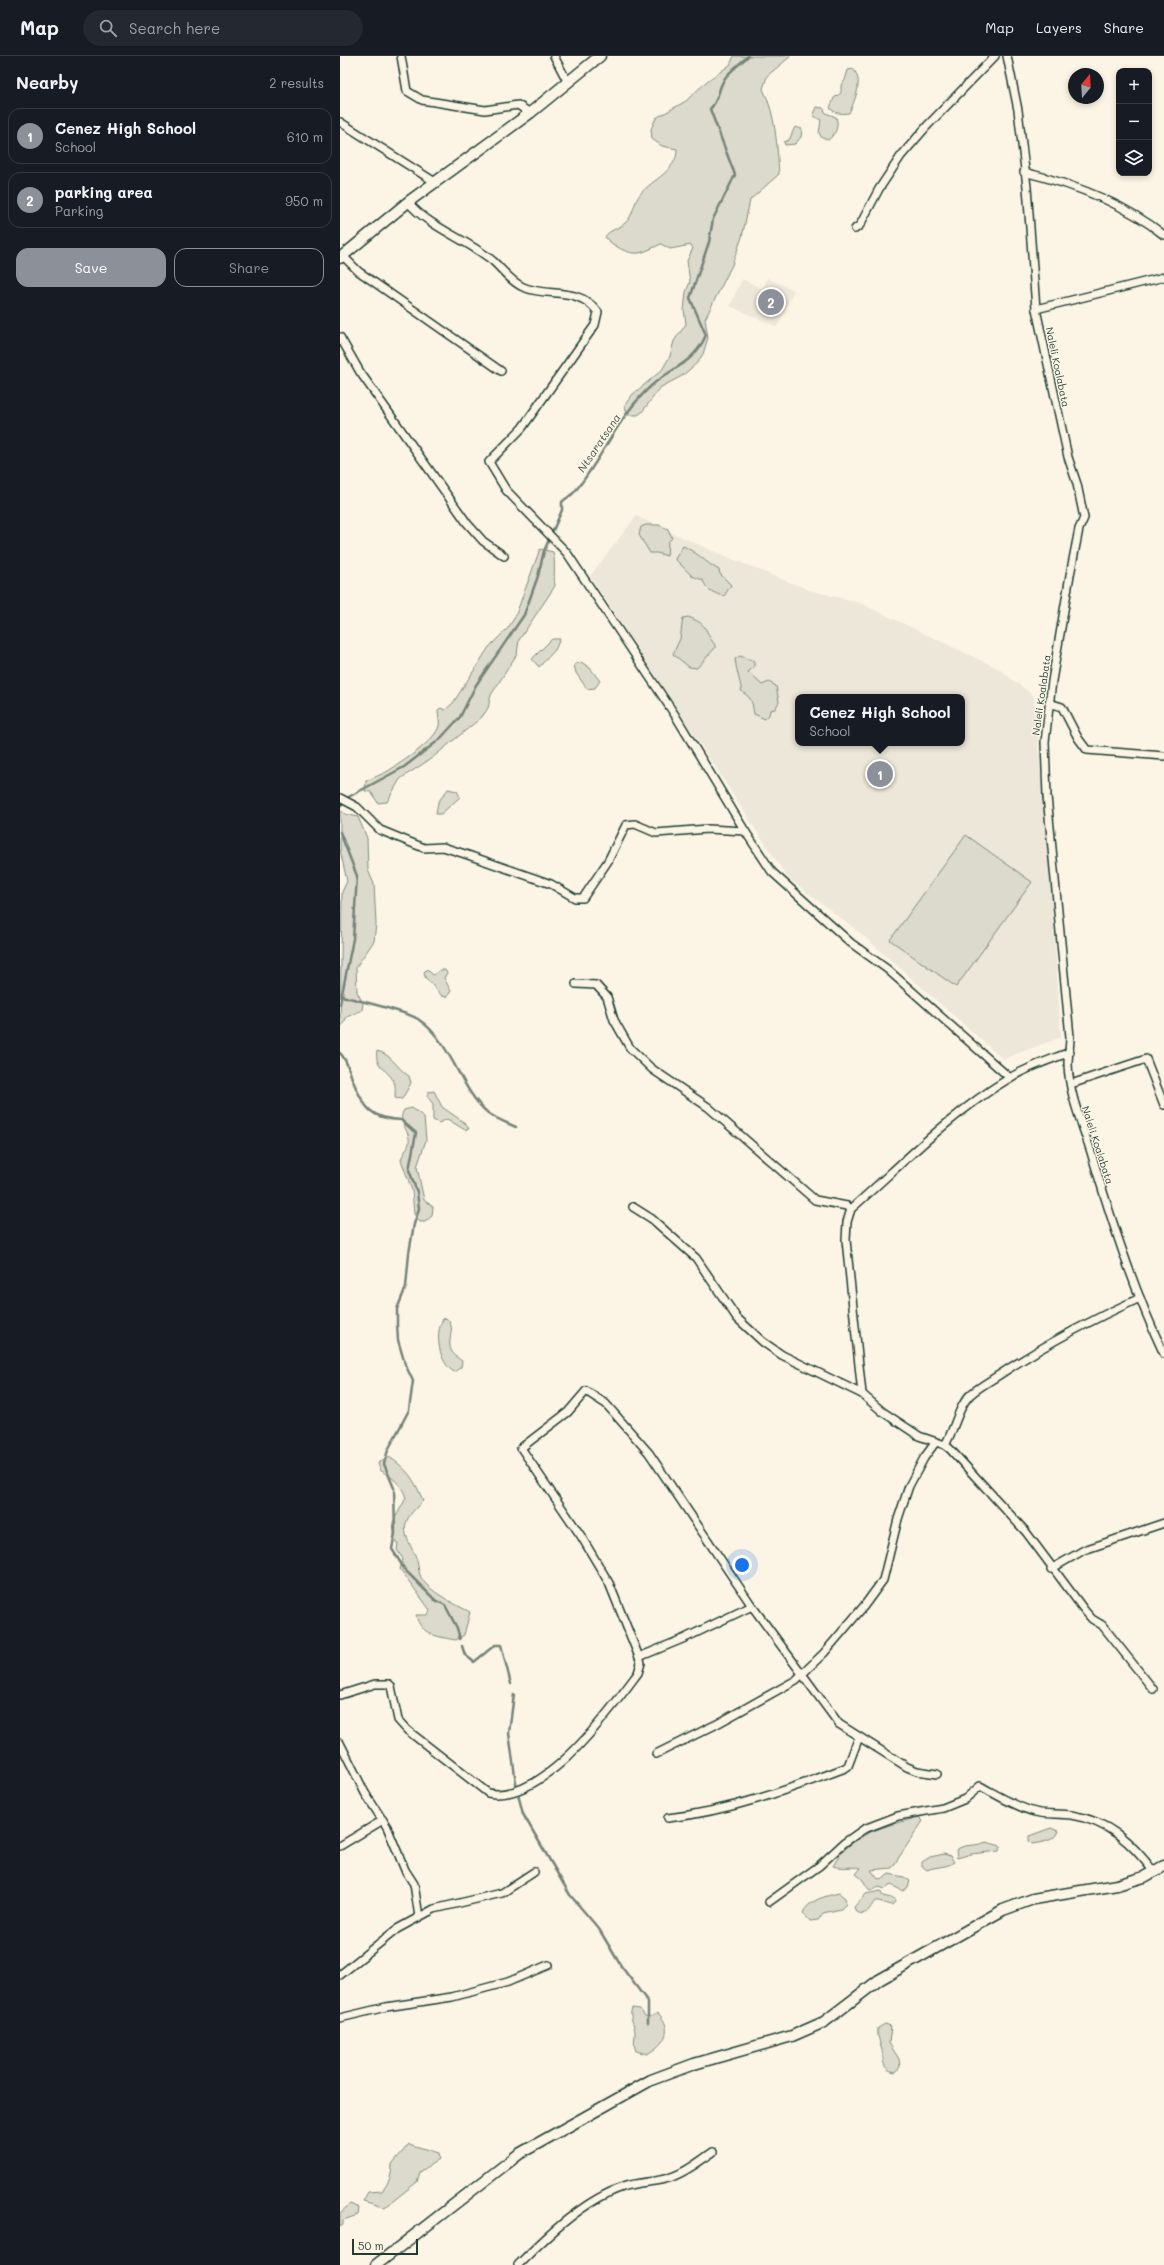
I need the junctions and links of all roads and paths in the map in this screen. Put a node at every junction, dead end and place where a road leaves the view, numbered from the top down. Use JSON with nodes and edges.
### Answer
{"nodes":[{"id":1,"x":401,"y":56,"type":"edge"},
{"id":2,"x":554,"y":56,"type":"edge"},
{"id":3,"x":600,"y":56,"type":"edge"},
{"id":4,"x":996,"y":56,"type":"edge"},
{"id":5,"x":1007,"y":56,"type":"edge"},
{"id":6,"x":567,"y":81,"type":"junction"},
{"id":7,"x":530,"y":113,"type":"junction"},
{"id":8,"x":340,"y":122,"type":"edge"},
{"id":9,"x":1024,"y":172,"type":"junction"},
{"id":10,"x":436,"y":182,"type":"junction"},
{"id":11,"x":408,"y":202,"type":"junction"},
{"id":12,"x":855,"y":229,"type":"dead end"},
{"id":13,"x":1164,"y":235,"type":"edge"},
{"id":14,"x":342,"y":257,"type":"edge"},
{"id":15,"x":1164,"y":277,"type":"edge"},
{"id":16,"x":1036,"y":309,"type":"junction"},
{"id":17,"x":340,"y":337,"type":"edge"},
{"id":18,"x":501,"y":371,"type":"dead end"},
{"id":19,"x":504,"y":556,"type":"dead end"},
{"id":20,"x":1049,"y":703,"type":"junction"},
{"id":21,"x":1164,"y":756,"type":"edge"},
{"id":22,"x":340,"y":798,"type":"edge"},
{"id":23,"x":745,"y":831,"type":"junction"},
{"id":24,"x":576,"y":984,"type":"dead end"},
{"id":25,"x":1070,"y":1052,"type":"junction"},
{"id":26,"x":1010,"y":1078,"type":"junction"},
{"id":27,"x":1071,"y":1084,"type":"junction"},
{"id":28,"x":1164,"y":1105,"type":"edge"},
{"id":29,"x":633,"y":1207,"type":"dead end"},
{"id":30,"x":851,"y":1210,"type":"junction"},
{"id":31,"x":1140,"y":1298,"type":"junction"},
{"id":32,"x":1163,"y":1350,"type":"edge"},
{"id":33,"x":862,"y":1394,"type":"junction"},
{"id":34,"x":935,"y":1442,"type":"junction"},
{"id":35,"x":945,"y":1445,"type":"junction"},
{"id":36,"x":1164,"y":1523,"type":"edge"},
{"id":37,"x":1051,"y":1569,"type":"junction"},
{"id":38,"x":752,"y":1606,"type":"junction"},
{"id":39,"x":639,"y":1657,"type":"junction"},
{"id":40,"x":804,"y":1674,"type":"junction"},
{"id":41,"x":1153,"y":1689,"type":"dead end"},
{"id":42,"x":340,"y":1695,"type":"edge"},
{"id":43,"x":859,"y":1737,"type":"junction"},
{"id":44,"x":340,"y":1743,"type":"edge"},
{"id":45,"x":656,"y":1754,"type":"dead end"},
{"id":46,"x":937,"y":1774,"type":"dead end"},
{"id":47,"x":668,"y":1818,"type":"dead end"},
{"id":48,"x":383,"y":1820,"type":"junction"},
{"id":49,"x":340,"y":1846,"type":"edge"},
{"id":50,"x":1164,"y":1866,"type":"edge"},
{"id":51,"x":534,"y":1872,"type":"dead end"},
{"id":52,"x":1154,"y":1872,"type":"junction"},
{"id":53,"x":769,"y":1902,"type":"dead end"},
{"id":54,"x":419,"y":1917,"type":"junction"},
{"id":55,"x":548,"y":1965,"type":"dead end"},
{"id":56,"x":340,"y":1975,"type":"edge"},
{"id":57,"x":340,"y":2018,"type":"edge"},
{"id":58,"x":713,"y":2152,"type":"dead end"},
{"id":59,"x":376,"y":2265,"type":"edge"},
{"id":60,"x":518,"y":2265,"type":"edge"}],
"edges":[{"from":1,"to":7,"type":"street"},
{"from":2,"to":6,"type":"street"},
{"from":3,"to":6,"type":"street"},
{"from":4,"to":12,"type":"street"},
{"from":5,"to":9,"type":"street","name":"Naleli Koalabata"},
{"from":6,"to":7,"type":"street"},
{"from":7,"to":10,"type":"street"},
{"from":8,"to":10,"type":"street"},
{"from":9,"to":13,"type":"street"},
{"from":9,"to":16,"type":"street","name":"Naleli Koalabata"},
{"from":10,"to":11,"type":"street"},
{"from":11,"to":14,"type":"street"},
{"from":11,"to":23,"type":"street"},
{"from":14,"to":18,"type":"street"},
{"from":15,"to":16,"type":"street"},
{"from":16,"to":20,"type":"street","name":"Naleli Koalabata"},
{"from":17,"to":19,"type":"street"},
{"from":20,"to":21,"type":"street"},
{"from":20,"to":25,"type":"street","name":"Naleli Koalabata"},
{"from":22,"to":23,"type":"street"},
{"from":23,"to":26,"type":"street"},
{"from":24,"to":30,"type":"street"},
{"from":25,"to":26,"type":"street"},
{"from":25,"to":27,"type":"street","name":"Naleli Koalabata"},
{"from":26,"to":30,"type":"street"},
{"from":27,"to":28,"type":"street"},
{"from":27,"to":31,"type":"street","name":"Naleli Koalabata"},
{"from":29,"to":33,"type":"street"},
{"from":30,"to":33,"type":"street"},
{"from":31,"to":32,"type":"street","name":"Naleli Koalabata"},
{"from":31,"to":35,"type":"street"},
{"from":33,"to":34,"type":"street"},
{"from":34,"to":35,"type":"street"},
{"from":34,"to":40,"type":"street"},
{"from":35,"to":37,"type":"street"},
{"from":36,"to":37,"type":"street"},
{"from":37,"to":41,"type":"street"},
{"from":38,"to":39,"type":"street"},
{"from":38,"to":39,"type":"street"},
{"from":38,"to":40,"type":"street"},
{"from":39,"to":42,"type":"street"},
{"from":40,"to":43,"type":"street"},
{"from":40,"to":45,"type":"street"},
{"from":43,"to":46,"type":"street"},
{"from":43,"to":47,"type":"street"},
{"from":44,"to":48,"type":"street"},
{"from":48,"to":49,"type":"street"},
{"from":48,"to":54,"type":"street"},
{"from":50,"to":52,"type":"street"},
{"from":51,"to":54,"type":"street"},
{"from":52,"to":53,"type":"street"},
{"from":52,"to":59,"type":"street"},
{"from":54,"to":56,"type":"street"},
{"from":55,"to":57,"type":"street"},
{"from":58,"to":60,"type":"street"}]}
